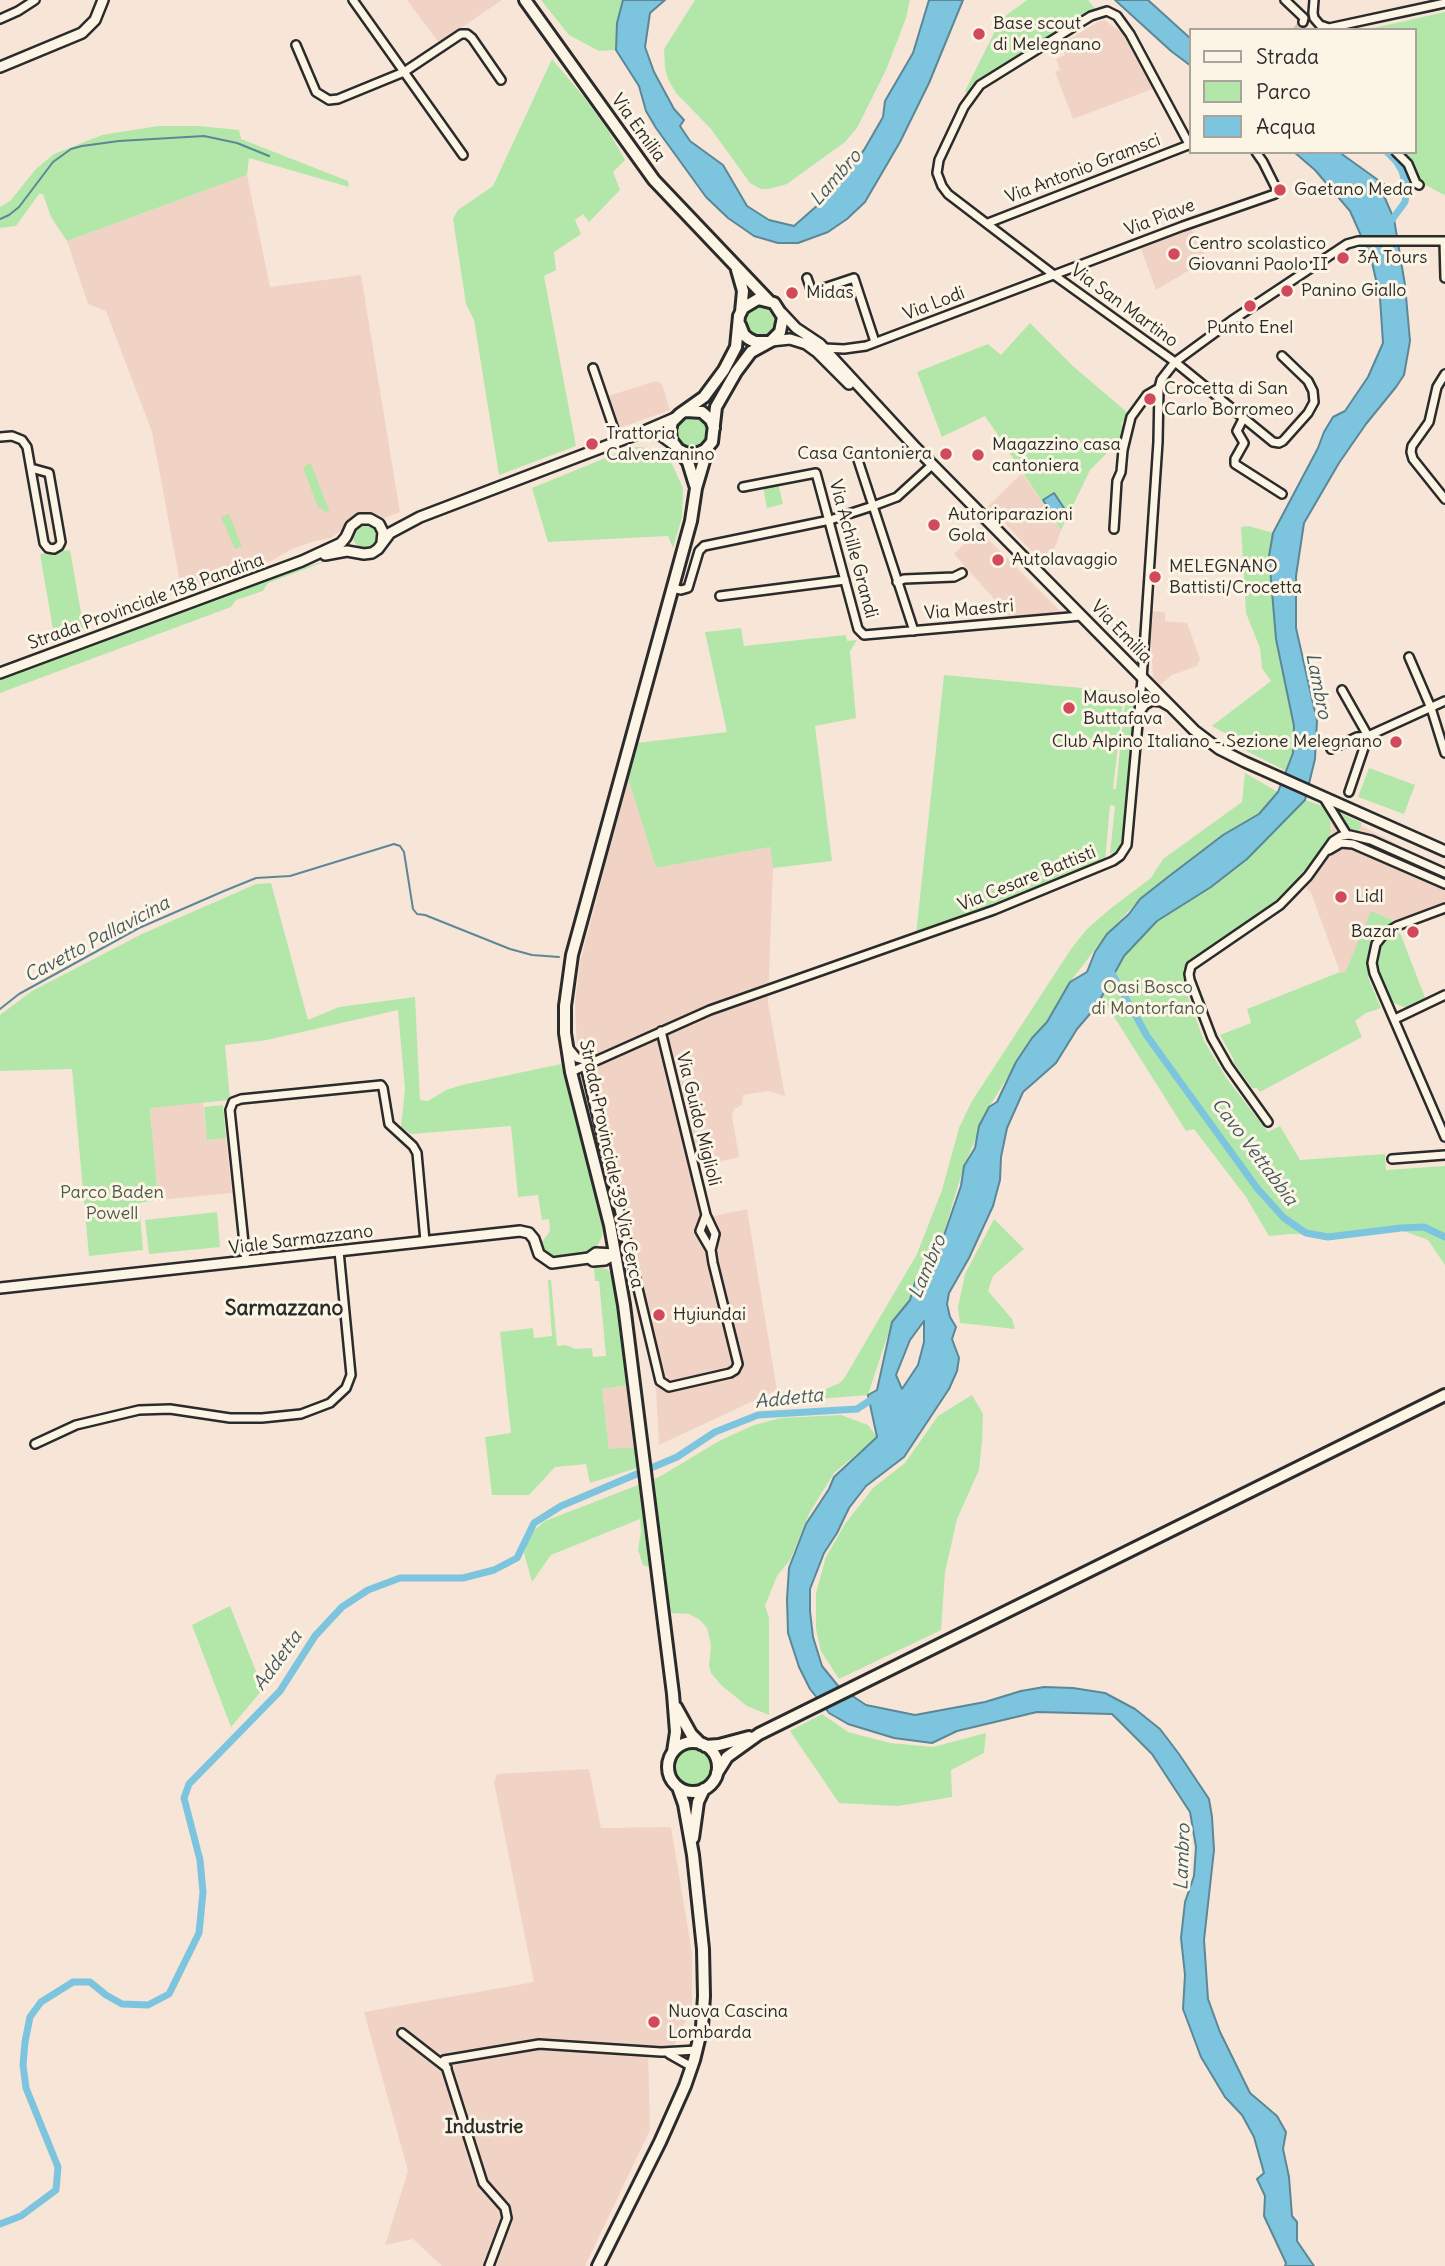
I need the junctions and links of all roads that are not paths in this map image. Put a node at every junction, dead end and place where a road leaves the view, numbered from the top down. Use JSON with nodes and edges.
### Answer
{"nodes":[{"id":1,"x":35,"y":0,"type":"edge"},
{"id":2,"x":103,"y":0,"type":"edge"},
{"id":3,"x":353,"y":0,"type":"edge"},
{"id":4,"x":524,"y":0,"type":"edge"},
{"id":5,"x":1285,"y":0,"type":"edge"},
{"id":6,"x":1314,"y":0,"type":"edge"},
{"id":7,"x":1445,"y":3,"type":"edge"},
{"id":8,"x":0,"y":19,"type":"edge"},
{"id":9,"x":1303,"y":22,"type":"dead end"},
{"id":10,"x":296,"y":45,"type":"dead end"},
{"id":11,"x":0,"y":67,"type":"edge"},
{"id":12,"x":404,"y":72,"type":"junction"},
{"id":13,"x":501,"y":80,"type":"dead end"},
{"id":14,"x":1190,"y":144,"type":"edge"},
{"id":15,"x":1258,"y":154,"type":"edge"},
{"id":16,"x":1398,"y":154,"type":"edge"},
{"id":17,"x":463,"y":155,"type":"dead end"},
{"id":18,"x":1419,"y":185,"type":"dead end"},
{"id":19,"x":988,"y":223,"type":"junction"},
{"id":20,"x":1445,"y":241,"type":"edge"},
{"id":21,"x":736,"y":267,"type":"junction"},
{"id":22,"x":1054,"y":275,"type":"junction"},
{"id":23,"x":807,"y":278,"type":"dead end"},
{"id":24,"x":1445,"y":278,"type":"edge"},
{"id":25,"x":769,"y":301,"type":"junction"},
{"id":26,"x":781,"y":312,"type":"junction"},
{"id":27,"x":740,"y":318,"type":"junction"},
{"id":28,"x":769,"y":342,"type":"junction"},
{"id":29,"x":875,"y":342,"type":"junction"},
{"id":30,"x":823,"y":348,"type":"junction"},
{"id":31,"x":1282,"y":356,"type":"dead end"},
{"id":32,"x":1175,"y":362,"type":"junction"},
{"id":33,"x":593,"y":368,"type":"dead end"},
{"id":34,"x":1445,"y":374,"type":"edge"},
{"id":35,"x":1159,"y":388,"type":"junction"},
{"id":36,"x":685,"y":411,"type":"junction"},
{"id":37,"x":675,"y":418,"type":"junction"},
{"id":38,"x":1243,"y":419,"type":"junction"},
{"id":39,"x":714,"y":431,"type":"junction"},
{"id":40,"x":640,"y":433,"type":"junction"},
{"id":41,"x":0,"y":437,"type":"edge"},
{"id":42,"x":618,"y":441,"type":"junction"},
{"id":43,"x":676,"y":447,"type":"junction"},
{"id":44,"x":708,"y":447,"type":"junction"},
{"id":45,"x":916,"y":448,"type":"junction"},
{"id":46,"x":856,"y":454,"type":"dead end"},
{"id":47,"x":932,"y":465,"type":"junction"},
{"id":48,"x":31,"y":468,"type":"junction"},
{"id":49,"x":696,"y":488,"type":"junction"},
{"id":50,"x":743,"y":488,"type":"dead end"},
{"id":51,"x":1282,"y":494,"type":"dead end"},
{"id":52,"x":1445,"y":499,"type":"edge"},
{"id":53,"x":873,"y":506,"type":"junction"},
{"id":54,"x":420,"y":517,"type":"junction"},
{"id":55,"x":830,"y":520,"type":"junction"},
{"id":56,"x":377,"y":523,"type":"junction"},
{"id":57,"x":1114,"y":529,"type":"dead end"},
{"id":58,"x":348,"y":534,"type":"junction"},
{"id":59,"x":382,"y":542,"type":"junction"},
{"id":60,"x":359,"y":553,"type":"junction"},
{"id":61,"x":302,"y":561,"type":"junction"},
{"id":62,"x":962,"y":573,"type":"dead end"},
{"id":63,"x":845,"y":580,"type":"junction"},
{"id":64,"x":897,"y":582,"type":"junction"},
{"id":65,"x":673,"y":588,"type":"junction"},
{"id":66,"x":720,"y":596,"type":"dead end"},
{"id":67,"x":1081,"y":616,"type":"junction"},
{"id":68,"x":914,"y":631,"type":"junction"},
{"id":69,"x":860,"y":632,"type":"joint"},
{"id":70,"x":1409,"y":657,"type":"dead end"},
{"id":71,"x":0,"y":673,"type":"edge"},
{"id":72,"x":1142,"y":679,"type":"junction"},
{"id":73,"x":1342,"y":690,"type":"dead end"},
{"id":74,"x":1445,"y":701,"type":"edge"},
{"id":75,"x":1169,"y":706,"type":"junction"},
{"id":76,"x":1432,"y":708,"type":"junction"},
{"id":77,"x":1139,"y":716,"type":"junction"},
{"id":78,"x":1367,"y":736,"type":"junction"},
{"id":79,"x":1331,"y":749,"type":"dead end"},
{"id":80,"x":1445,"y":753,"type":"edge"},
{"id":81,"x":1349,"y":792,"type":"dead end"},
{"id":82,"x":1316,"y":794,"type":"junction"},
{"id":83,"x":1336,"y":818,"type":"junction"},
{"id":84,"x":1348,"y":835,"type":"junction"},
{"id":85,"x":1335,"y":839,"type":"junction"},
{"id":86,"x":1328,"y":850,"type":"junction"},
{"id":87,"x":1445,"y":851,"type":"edge"},
{"id":88,"x":1445,"y":873,"type":"edge"},
{"id":89,"x":1445,"y":884,"type":"edge"},
{"id":90,"x":1445,"y":908,"type":"edge"},
{"id":91,"x":1445,"y":995,"type":"edge"},
{"id":92,"x":1395,"y":1019,"type":"junction"},
{"id":93,"x":661,"y":1031,"type":"junction"},
{"id":94,"x":566,"y":1045,"type":"junction"},
{"id":95,"x":593,"y":1062,"type":"junction"},
{"id":96,"x":585,"y":1066,"type":"junction"},
{"id":97,"x":571,"y":1072,"type":"junction"},
{"id":98,"x":1268,"y":1122,"type":"dead end"},
{"id":99,"x":1445,"y":1137,"type":"edge"},
{"id":100,"x":1445,"y":1155,"type":"edge"},
{"id":101,"x":1392,"y":1159,"type":"dead end"},
{"id":102,"x":706,"y":1215,"type":"junction"},
{"id":103,"x":425,"y":1241,"type":"junction"},
{"id":104,"x":711,"y":1250,"type":"junction"},
{"id":105,"x":339,"y":1251,"type":"junction"},
{"id":106,"x":615,"y":1254,"type":"junction"},
{"id":107,"x":246,"y":1262,"type":"junction"},
{"id":108,"x":0,"y":1288,"type":"edge"},
{"id":109,"x":1445,"y":1395,"type":"edge"},
{"id":110,"x":36,"y":1444,"type":"dead end"},
{"id":111,"x":673,"y":1694,"type":"junction"},
{"id":112,"x":759,"y":1734,"type":"junction"},
{"id":113,"x":703,"y":1745,"type":"junction"},
{"id":114,"x":673,"y":1752,"type":"junction"},
{"id":115,"x":717,"y":1773,"type":"junction"},
{"id":116,"x":678,"y":1787,"type":"junction"},
{"id":117,"x":704,"y":1789,"type":"junction"},
{"id":118,"x":692,"y":1855,"type":"junction"},
{"id":119,"x":402,"y":2034,"type":"dead end"},
{"id":120,"x":697,"y":2050,"type":"junction"},
{"id":121,"x":661,"y":2052,"type":"junction"},
{"id":122,"x":692,"y":2067,"type":"junction"},
{"id":123,"x":447,"y":2068,"type":"junction"},
{"id":124,"x":489,"y":2266,"type":"edge"},
{"id":125,"x":598,"y":2266,"type":"edge"}],
"edges":[{"from":1,"to":8,"type":"street"},
{"from":2,"to":11,"type":"street"},
{"from":3,"to":12,"type":"street"},
{"from":4,"to":21,"type":"main road","name":"Via Emilia"},
{"from":5,"to":9,"type":"street"},
{"from":6,"to":7,"type":"street"},
{"from":10,"to":12,"type":"street"},
{"from":12,"to":13,"type":"street"},
{"from":12,"to":17,"type":"street"},
{"from":14,"to":19,"type":"street","name":"Via Antonio Gramsci"},
{"from":14,"to":19,"type":"street","name":"Via San Martino"},
{"from":15,"to":22,"type":"street","name":"Via Piave"},
{"from":16,"to":18,"type":"street"},
{"from":19,"to":22,"type":"street","name":"Via San Martino"},
{"from":20,"to":24,"type":"street"},
{"from":20,"to":32,"type":"street"},
{"from":21,"to":25,"type":"main road","name":"Via Emilia"},
{"from":21,"to":27,"type":"main road"},
{"from":22,"to":29,"type":"street","name":"Via Lodi"},
{"from":22,"to":32,"type":"street","name":"Via San Martino"},
{"from":23,"to":29,"type":"street"},
{"from":25,"to":26,"type":"main road"},
{"from":25,"to":27,"type":"main road"},
{"from":26,"to":28,"type":"main road"},
{"from":26,"to":30,"type":"street","name":"Via Emilia"},
{"from":27,"to":28,"type":"main road"},
{"from":27,"to":36,"type":"main road"},
{"from":28,"to":39,"type":"main road","name":"Strada Provinciale 39 Via Cerca"},
{"from":28,"to":45,"type":"street","name":"Via Emilia"},
{"from":29,"to":30,"type":"street","name":"Via Lodi"},
{"from":30,"to":45,"type":"street","name":"Via Emilia"},
{"from":31,"to":38,"type":"street","name":"Via San Martino"},
{"from":32,"to":35,"type":"street"},
{"from":32,"to":38,"type":"street","name":"Via San Martino"},
{"from":33,"to":42,"type":"street"},
{"from":34,"to":52,"type":"street"},
{"from":35,"to":57,"type":"street"},
{"from":35,"to":72,"type":"street","name":"Via Cesare Battisti"},
{"from":36,"to":37,"type":"main road"},
{"from":36,"to":39,"type":"main road"},
{"from":37,"to":40,"type":"street"},
{"from":37,"to":43,"type":"main road"},
{"from":38,"to":51,"type":"street"},
{"from":39,"to":44,"type":"main road","name":"Strada Provinciale 39 Via Cerca"},
{"from":40,"to":42,"type":"street"},
{"from":40,"to":43,"type":"street"},
{"from":41,"to":48,"type":"street"},
{"from":42,"to":54,"type":"street"},
{"from":43,"to":44,"type":"main road"},
{"from":43,"to":49,"type":"main road"},
{"from":44,"to":49,"type":"main road","name":"Strada Provinciale 39 Via Cerca"},
{"from":45,"to":47,"type":"street","name":"Via Emilia"},
{"from":46,"to":53,"type":"street"},
{"from":47,"to":53,"type":"street"},
{"from":47,"to":67,"type":"street","name":"Via Emilia"},
{"from":48,"to":48,"type":"street"},
{"from":49,"to":65,"type":"main road","name":"Strada Provinciale 39 Via Cerca"},
{"from":50,"to":55,"type":"street","name":"Via Achille Grandi"},
{"from":53,"to":55,"type":"street"},
{"from":53,"to":64,"type":"street"},
{"from":54,"to":56,"type":"street"},
{"from":54,"to":59,"type":"street"},
{"from":55,"to":63,"type":"street","name":"Via Achille Grandi"},
{"from":55,"to":65,"type":"street"},
{"from":56,"to":58,"type":"street"},
{"from":56,"to":59,"type":"street"},
{"from":58,"to":60,"type":"street"},
{"from":58,"to":61,"type":"street","name":"Strada Provinciale 138 Pandina"},
{"from":59,"to":60,"type":"street"},
{"from":60,"to":61,"type":"street","name":"Strada Provinciale 138 Pandina"},
{"from":61,"to":71,"type":"street","name":"Strada Provinciale 138 Pandina"},
{"from":62,"to":64,"type":"street"},
{"from":63,"to":66,"type":"street"},
{"from":63,"to":69,"type":"street","name":"Via Achille Grandi"},
{"from":64,"to":68,"type":"street"},
{"from":65,"to":94,"type":"main road","name":"Strada Provinciale 39 Via Cerca"},
{"from":67,"to":68,"type":"street","name":"Via Maestri"},
{"from":67,"to":72,"type":"street","name":"Via Emilia"},
{"from":68,"to":69,"type":"street","name":"Via Maestri"},
{"from":70,"to":76,"type":"street"},
{"from":72,"to":75,"type":"street","name":"Via Emilia"},
{"from":72,"to":77,"type":"street","name":"Via Cesare Battisti"},
{"from":73,"to":78,"type":"street"},
{"from":74,"to":76,"type":"street"},
{"from":75,"to":77,"type":"street"},
{"from":75,"to":82,"type":"street","name":"Via Emilia"},
{"from":76,"to":78,"type":"street"},
{"from":76,"to":80,"type":"street"},
{"from":77,"to":93,"type":"street","name":"Via Cesare Battisti"},
{"from":78,"to":79,"type":"street"},
{"from":78,"to":81,"type":"street"},
{"from":82,"to":83,"type":"street"},
{"from":82,"to":87,"type":"street","name":"Via Emilia"},
{"from":83,"to":84,"type":"street"},
{"from":83,"to":85,"type":"street"},
{"from":84,"to":85,"type":"street"},
{"from":84,"to":88,"type":"street"},
{"from":85,"to":86,"type":"street"},
{"from":86,"to":89,"type":"street"},
{"from":86,"to":98,"type":"street"},
{"from":90,"to":92,"type":"street"},
{"from":91,"to":92,"type":"street"},
{"from":92,"to":99,"type":"street"},
{"from":93,"to":95,"type":"street","name":"Via Cesare Battisti"},
{"from":93,"to":102,"type":"street","name":"Via Guido Miglioli"},
{"from":94,"to":95,"type":"street"},
{"from":94,"to":97,"type":"main road","name":"Strada Provinciale 39 Via Cerca"},
{"from":95,"to":96,"type":"street","name":"Via Cesare Battisti"},
{"from":96,"to":97,"type":"street","name":"Via Cesare Battisti"},
{"from":96,"to":104,"type":"street","name":"Via Guido Miglioli"},
{"from":97,"to":106,"type":"main road","name":"Strada Provinciale 39 Via Cerca"},
{"from":100,"to":101,"type":"street"},
{"from":102,"to":104,"type":"street","name":"Via Guido Miglioli"},
{"from":102,"to":104,"type":"street","name":"Via Guido Miglioli"},
{"from":103,"to":105,"type":"street","name":"Viale Sarmazzano"},
{"from":103,"to":106,"type":"street","name":"Viale Sarmazzano"},
{"from":103,"to":107,"type":"street"},
{"from":105,"to":107,"type":"street","name":"Viale Sarmazzano"},
{"from":105,"to":110,"type":"street"},
{"from":106,"to":111,"type":"main road","name":"Strada Provinciale 39 Via Cerca"},
{"from":107,"to":108,"type":"street","name":"Viale Sarmazzano"},
{"from":109,"to":112,"type":"main road"},
{"from":111,"to":113,"type":"main road","name":"Strada Provinciale 39 Via Cerca"},
{"from":111,"to":114,"type":"main road","name":"Strada Provinciale 39 Via Cerca"},
{"from":112,"to":113,"type":"main road"},
{"from":112,"to":115,"type":"main road"},
{"from":113,"to":114,"type":"main road"},
{"from":113,"to":115,"type":"main road","name":"Strada Provinciale 39 Via Cerca"},
{"from":114,"to":116,"type":"main road","name":"Strada Provinciale 39 Via Cerca"},
{"from":115,"to":117,"type":"main road","name":"Strada Provinciale 39 Via Cerca"},
{"from":116,"to":117,"type":"main road"},
{"from":116,"to":118,"type":"main road","name":"Strada Provinciale 39 Via Cerca"},
{"from":117,"to":118,"type":"main road","name":"Strada Provinciale 39 Via Cerca"},
{"from":118,"to":120,"type":"main road","name":"Strada Provinciale 39 Via Cerca"},
{"from":119,"to":123,"type":"street"},
{"from":120,"to":121,"type":"street"},
{"from":120,"to":122,"type":"main road","name":"Strada Provinciale 39 Via Cerca"},
{"from":121,"to":122,"type":"street"},
{"from":121,"to":123,"type":"street"},
{"from":122,"to":125,"type":"main road","name":"Strada Provinciale 39 Via Cerca"},
{"from":123,"to":124,"type":"street"}]}
